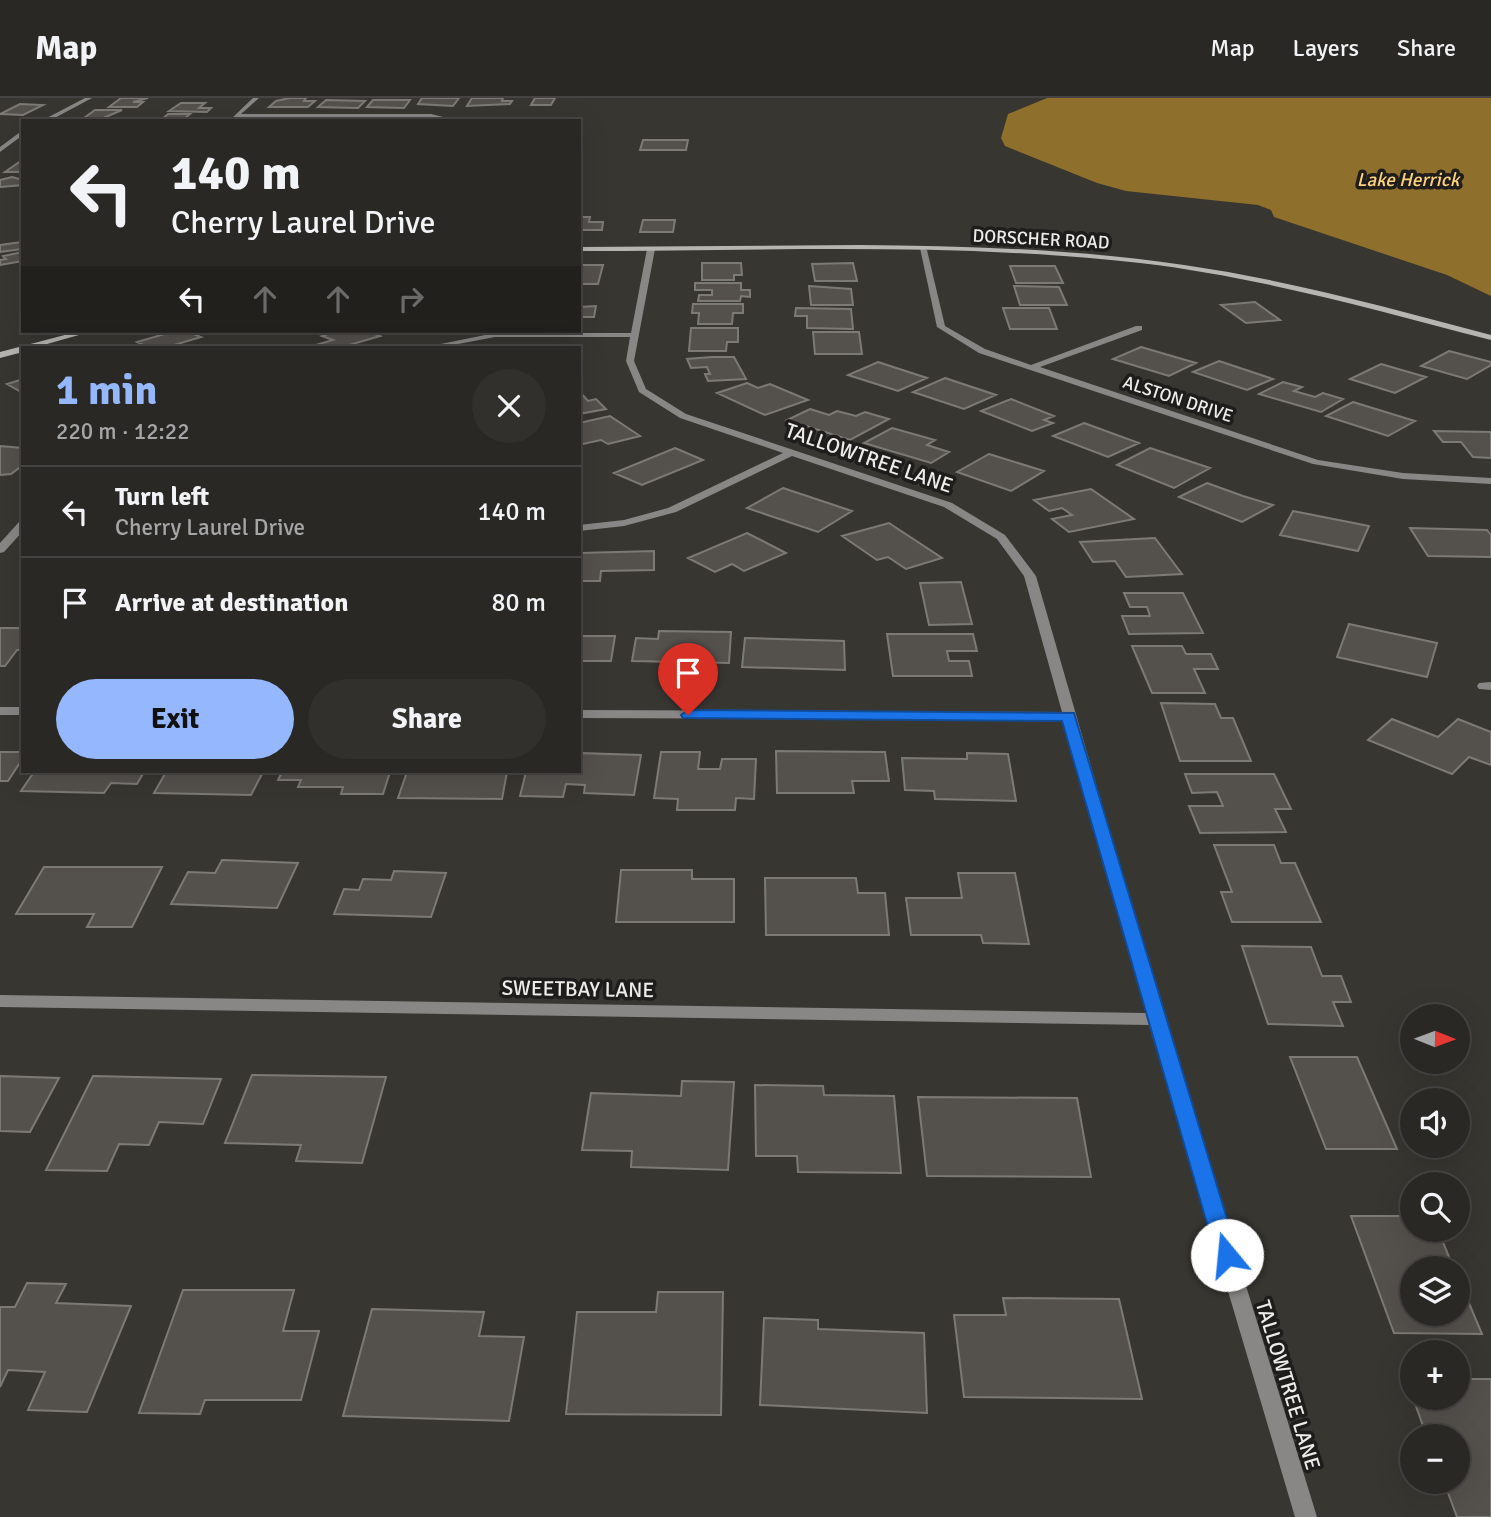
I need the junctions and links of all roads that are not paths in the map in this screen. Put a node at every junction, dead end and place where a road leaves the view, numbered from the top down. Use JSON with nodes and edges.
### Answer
{"nodes":[{"id":1,"x":89,"y":98,"type":"edge"},
{"id":2,"x":256,"y":98,"type":"edge"},
{"id":3,"x":233,"y":118,"type":"edge"},
{"id":4,"x":48,"y":119,"type":"edge"},
{"id":5,"x":444,"y":119,"type":"edge"},
{"id":6,"x":21,"y":134,"type":"edge"},
{"id":7,"x":0,"y":150,"type":"edge"},
{"id":8,"x":581,"y":249,"type":"edge"},
{"id":9,"x":651,"y":249,"type":"junction"},
{"id":10,"x":923,"y":250,"type":"junction"},
{"id":11,"x":1139,"y":328,"type":"dead end"},
{"id":12,"x":81,"y":333,"type":"edge"},
{"id":13,"x":636,"y":335,"type":"junction"},
{"id":14,"x":1491,"y":338,"type":"edge"},
{"id":15,"x":31,"y":346,"type":"edge"},
{"id":16,"x":436,"y":346,"type":"edge"},
{"id":17,"x":21,"y":349,"type":"edge"},
{"id":18,"x":0,"y":355,"type":"edge"},
{"id":19,"x":1033,"y":367,"type":"junction"},
{"id":20,"x":789,"y":454,"type":"junction"},
{"id":21,"x":1491,"y":481,"type":"edge"},
{"id":22,"x":21,"y":526,"type":"edge"},
{"id":23,"x":581,"y":528,"type":"edge"},
{"id":24,"x":0,"y":550,"type":"edge"},
{"id":25,"x":0,"y":711,"type":"edge"},
{"id":26,"x":21,"y":711,"type":"edge"},
{"id":27,"x":581,"y":714,"type":"edge"},
{"id":28,"x":1069,"y":716,"type":"junction"},
{"id":29,"x":0,"y":1001,"type":"edge"},
{"id":30,"x":1156,"y":1020,"type":"junction"},
{"id":31,"x":1306,"y":1517,"type":"edge"}],
"edges":[{"from":1,"to":4,"type":"street"},
{"from":2,"to":3,"type":"street"},
{"from":3,"to":5,"type":"street"},
{"from":6,"to":7,"type":"street"},
{"from":8,"to":9,"type":"street","name":"DORSCHER ROAD"},
{"from":9,"to":10,"type":"street","name":"DORSCHER ROAD"},
{"from":9,"to":13,"type":"street","name":"TALLOWTREE LANE"},
{"from":10,"to":14,"type":"street","name":"DORSCHER ROAD"},
{"from":10,"to":19,"type":"street","name":"ALSTON DRIVE"},
{"from":11,"to":19,"type":"street"},
{"from":12,"to":15,"type":"street"},
{"from":13,"to":16,"type":"street"},
{"from":13,"to":20,"type":"street","name":"TALLOWTREE LANE"},
{"from":17,"to":18,"type":"street"},
{"from":19,"to":21,"type":"street","name":"ALSTON DRIVE"},
{"from":20,"to":23,"type":"street"},
{"from":20,"to":28,"type":"street","name":"TALLOWTREE LANE"},
{"from":22,"to":24,"type":"street"},
{"from":25,"to":26,"type":"street"},
{"from":27,"to":28,"type":"street"},
{"from":28,"to":30,"type":"street","name":"TALLOWTREE LANE"},
{"from":29,"to":30,"type":"street","name":"SWEETBAY LANE"},
{"from":30,"to":31,"type":"street","name":"TALLOWTREE LANE"}]}
